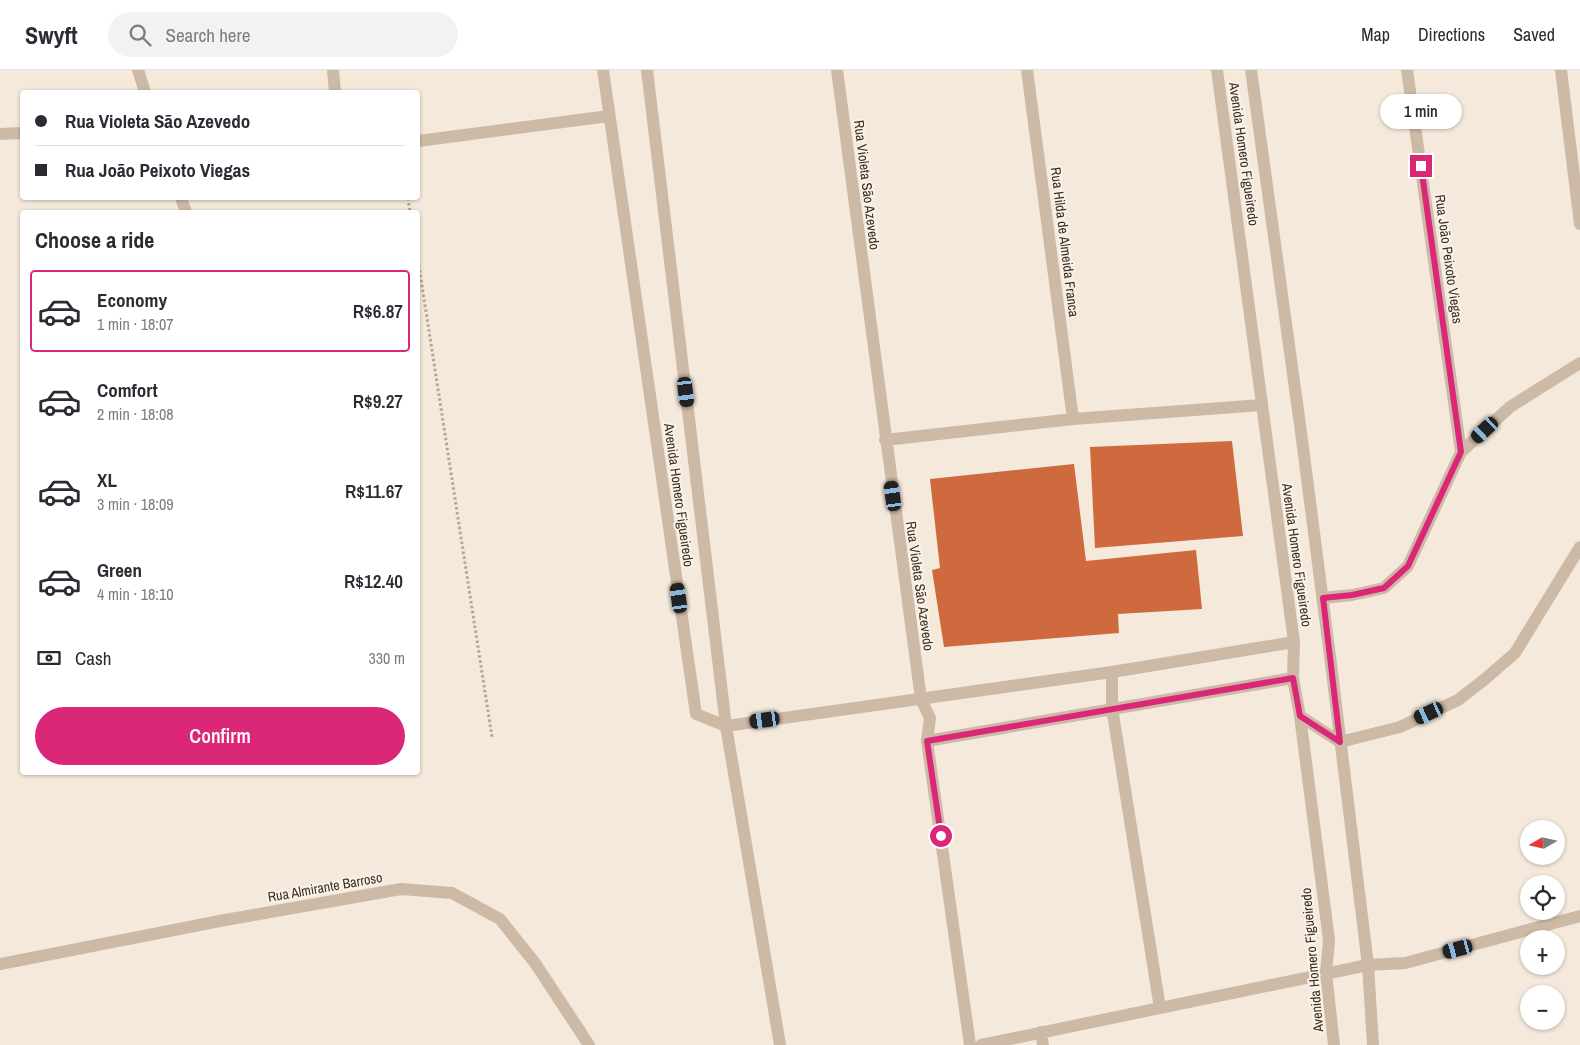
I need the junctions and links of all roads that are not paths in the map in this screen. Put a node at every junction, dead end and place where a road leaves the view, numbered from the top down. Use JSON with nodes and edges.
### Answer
{"nodes":[{"id":1,"x":138,"y":70,"type":"edge"},
{"id":2,"x":333,"y":70,"type":"edge"},
{"id":3,"x":603,"y":70,"type":"edge"},
{"id":4,"x":647,"y":70,"type":"edge"},
{"id":5,"x":837,"y":70,"type":"edge"},
{"id":6,"x":1027,"y":70,"type":"edge"},
{"id":7,"x":1217,"y":70,"type":"edge"},
{"id":8,"x":1251,"y":70,"type":"edge"},
{"id":9,"x":1407,"y":70,"type":"edge"},
{"id":10,"x":1561,"y":70,"type":"edge"},
{"id":11,"x":144,"y":90,"type":"edge"},
{"id":12,"x":335,"y":90,"type":"edge"},
{"id":13,"x":608,"y":116,"type":"junction"},
{"id":14,"x":20,"y":133,"type":"edge"},
{"id":15,"x":0,"y":134,"type":"edge"},
{"id":16,"x":420,"y":142,"type":"edge"},
{"id":17,"x":1580,"y":224,"type":"edge"},
{"id":18,"x":1580,"y":362,"type":"edge"},
{"id":19,"x":1262,"y":406,"type":"junction"},
{"id":20,"x":1073,"y":419,"type":"junction"},
{"id":21,"x":885,"y":440,"type":"junction"},
{"id":22,"x":1461,"y":452,"type":"junction"},
{"id":23,"x":1580,"y":547,"type":"edge"},
{"id":24,"x":1323,"y":598,"type":"junction"},
{"id":25,"x":1294,"y":642,"type":"junction"},
{"id":26,"x":1112,"y":672,"type":"junction"},
{"id":27,"x":1293,"y":678,"type":"junction"},
{"id":28,"x":921,"y":699,"type":"junction"},
{"id":29,"x":1112,"y":708,"type":"junction"},
{"id":30,"x":1300,"y":716,"type":"junction"},
{"id":31,"x":726,"y":726,"type":"junction"},
{"id":32,"x":927,"y":741,"type":"junction"},
{"id":33,"x":1340,"y":742,"type":"junction"},
{"id":34,"x":1580,"y":916,"type":"edge"},
{"id":35,"x":0,"y":964,"type":"edge"},
{"id":36,"x":1368,"y":965,"type":"junction"},
{"id":37,"x":1326,"y":974,"type":"junction"},
{"id":38,"x":1160,"y":1008,"type":"junction"},
{"id":39,"x":1041,"y":1032,"type":"junction"},
{"id":40,"x":589,"y":1045,"type":"edge"},
{"id":41,"x":780,"y":1045,"type":"edge"},
{"id":42,"x":970,"y":1045,"type":"edge"},
{"id":43,"x":981,"y":1045,"type":"edge"},
{"id":44,"x":1043,"y":1045,"type":"edge"},
{"id":45,"x":1334,"y":1045,"type":"edge"},
{"id":46,"x":1373,"y":1045,"type":"edge"}],
"edges":[{"from":1,"to":11,"type":"street"},
{"from":2,"to":12,"type":"street"},
{"from":3,"to":13,"type":"street","name":"Avenida Homero Figueiredo"},
{"from":4,"to":31,"type":"street"},
{"from":5,"to":21,"type":"street","name":"Rua Violeta São Azevedo"},
{"from":6,"to":20,"type":"street","name":"Rua Hilda de Almeida Franca"},
{"from":7,"to":19,"type":"street","name":"Avenida Homero Figueiredo"},
{"from":8,"to":24,"type":"street","name":"Avenida Homero Figueiredo"},
{"from":9,"to":22,"type":"street","name":"Rua João Peixoto Viegas"},
{"from":10,"to":17,"type":"street"},
{"from":13,"to":16,"type":"street"},
{"from":13,"to":31,"type":"street","name":"Avenida Homero Figueiredo"},
{"from":14,"to":15,"type":"street"},
{"from":18,"to":22,"type":"street"},
{"from":19,"to":20,"type":"street"},
{"from":19,"to":25,"type":"street","name":"Avenida Homero Figueiredo"},
{"from":20,"to":21,"type":"street"},
{"from":21,"to":28,"type":"street","name":"Rua Violeta São Azevedo"},
{"from":22,"to":24,"type":"street"},
{"from":23,"to":33,"type":"street"},
{"from":24,"to":33,"type":"street","name":"Avenida Homero Figueiredo"},
{"from":25,"to":26,"type":"street"},
{"from":25,"to":27,"type":"street","name":"Avenida Homero Figueiredo"},
{"from":26,"to":28,"type":"street"},
{"from":26,"to":29,"type":"street"},
{"from":27,"to":29,"type":"street"},
{"from":27,"to":30,"type":"street","name":"Avenida Homero Figueiredo"},
{"from":28,"to":31,"type":"street"},
{"from":28,"to":32,"type":"street","name":"Rua Violeta São Azevedo"},
{"from":29,"to":32,"type":"street"},
{"from":29,"to":38,"type":"street"},
{"from":30,"to":33,"type":"street"},
{"from":30,"to":37,"type":"street","name":"Avenida Homero Figueiredo"},
{"from":31,"to":41,"type":"street"},
{"from":32,"to":42,"type":"street","name":"Rua Violeta São Azevedo"},
{"from":33,"to":36,"type":"street","name":"Avenida Homero Figueiredo"},
{"from":34,"to":36,"type":"street"},
{"from":35,"to":40,"type":"street","name":"Rua Almirante Barroso"},
{"from":36,"to":37,"type":"street"},
{"from":36,"to":46,"type":"street","name":"Avenida Homero Figueiredo"},
{"from":37,"to":38,"type":"street"},
{"from":37,"to":45,"type":"street","name":"Avenida Homero Figueiredo"},
{"from":38,"to":39,"type":"street"},
{"from":39,"to":43,"type":"street"},
{"from":39,"to":44,"type":"street"}]}
